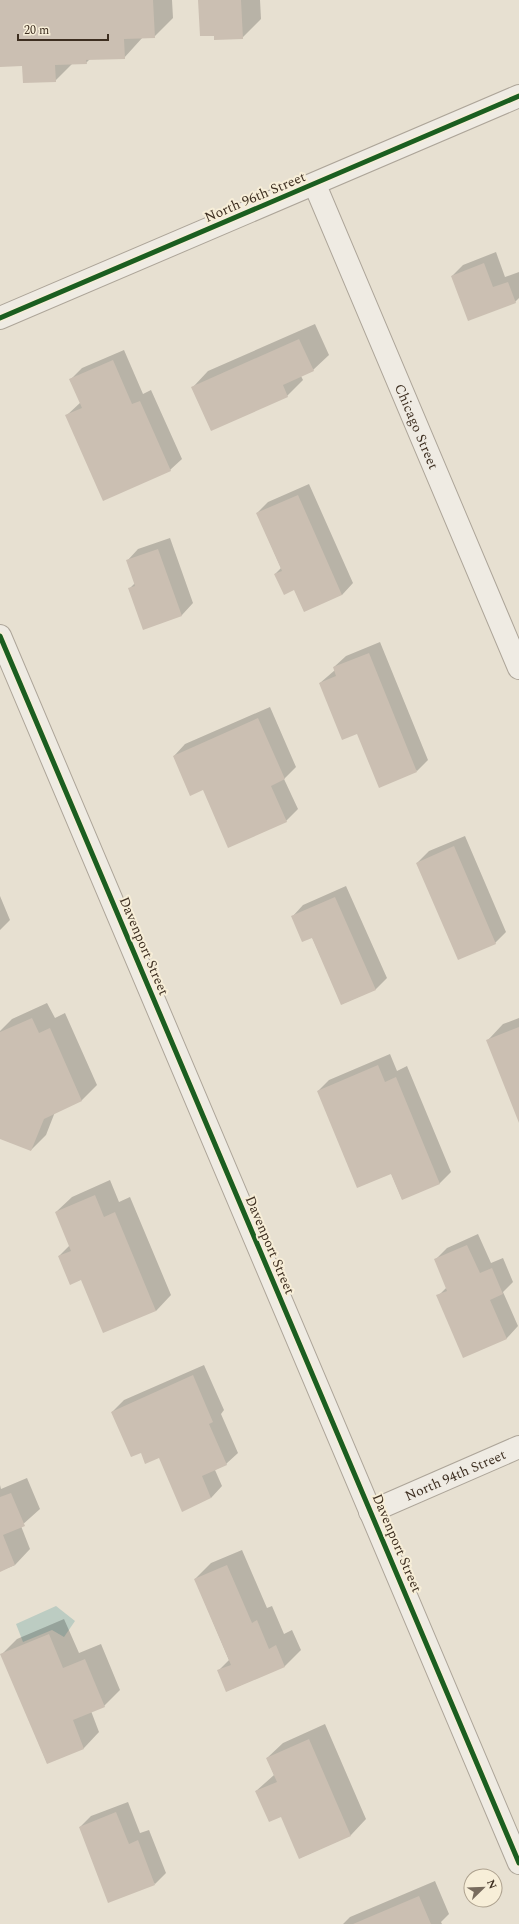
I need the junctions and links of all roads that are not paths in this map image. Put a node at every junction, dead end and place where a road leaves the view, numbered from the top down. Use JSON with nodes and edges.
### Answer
{"nodes":[{"id":1,"x":519,"y":96,"type":"edge"},
{"id":2,"x":315,"y":185,"type":"junction"},
{"id":3,"x":0,"y":318,"type":"edge"},
{"id":4,"x":0,"y":636,"type":"edge"},
{"id":5,"x":519,"y":668,"type":"edge"},
{"id":6,"x":519,"y":1447,"type":"edge"},
{"id":7,"x":370,"y":1512,"type":"junction"},
{"id":8,"x":519,"y":1863,"type":"edge"}],
"edges":[{"from":1,"to":2,"type":"street","name":"North 96th Street"},
{"from":2,"to":3,"type":"street","name":"North 96th Street"},
{"from":2,"to":5,"type":"street","name":"Chicago Street"},
{"from":4,"to":7,"type":"street","name":"Davenport Street"},
{"from":6,"to":7,"type":"street","name":"North 94th Street"},
{"from":7,"to":8,"type":"street","name":"Davenport Street"}]}
